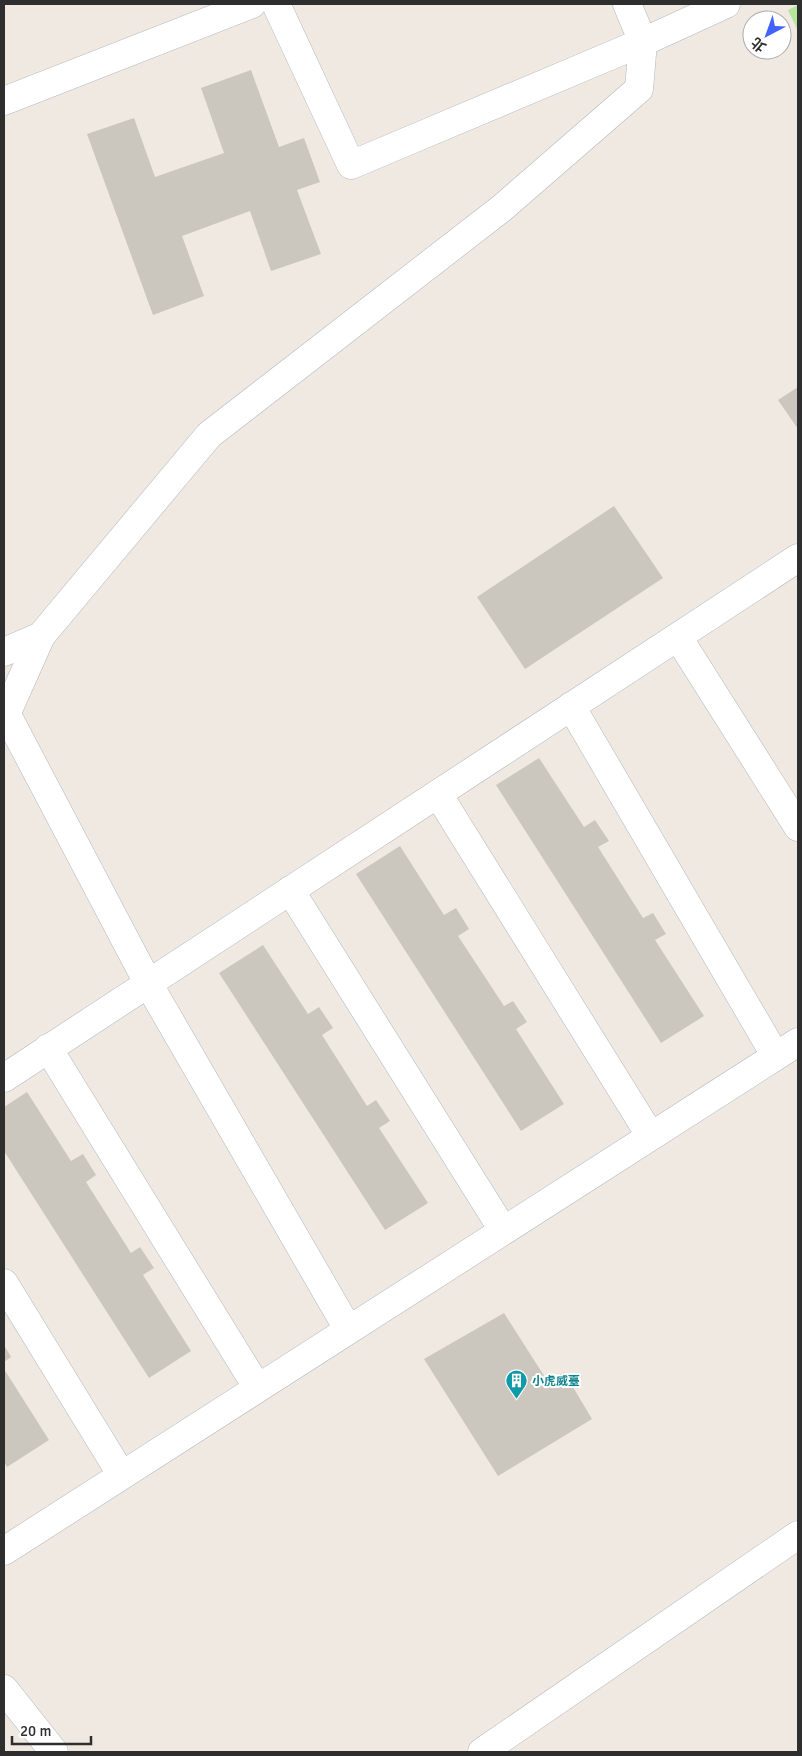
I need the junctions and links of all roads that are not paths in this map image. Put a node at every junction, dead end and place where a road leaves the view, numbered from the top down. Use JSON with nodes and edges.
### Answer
{"nodes":[{"id":1,"x":252,"y":4,"type":"edge"},
{"id":2,"x":276,"y":4,"type":"edge"},
{"id":3,"x":627,"y":4,"type":"edge"},
{"id":4,"x":726,"y":4,"type":"edge"},
{"id":5,"x":643,"y":42,"type":"junction"},
{"id":6,"x":4,"y":101,"type":"edge"},
{"id":7,"x":798,"y":558,"type":"edge"},
{"id":8,"x":41,"y":636,"type":"junction"},
{"id":9,"x":678,"y":637,"type":"junction"},
{"id":10,"x":4,"y":652,"type":"edge"},
{"id":11,"x":572,"y":706,"type":"junction"},
{"id":12,"x":5,"y":716,"type":"edge"},
{"id":13,"x":438,"y":794,"type":"junction"},
{"id":14,"x":798,"y":828,"type":"edge"},
{"id":15,"x":290,"y":890,"type":"junction"},
{"id":16,"x":148,"y":983,"type":"junction"},
{"id":17,"x":798,"y":1042,"type":"edge"},
{"id":18,"x":48,"y":1048,"type":"junction"},
{"id":19,"x":775,"y":1055,"type":"junction"},
{"id":20,"x":4,"y":1078,"type":"edge"},
{"id":21,"x":650,"y":1135,"type":"junction"},
{"id":22,"x":503,"y":1230,"type":"junction"},
{"id":23,"x":4,"y":1283,"type":"edge"},
{"id":24,"x":348,"y":1329,"type":"junction"},
{"id":25,"x":258,"y":1387,"type":"junction"},
{"id":26,"x":121,"y":1474,"type":"junction"},
{"id":27,"x":798,"y":1535,"type":"edge"},
{"id":28,"x":4,"y":1551,"type":"edge"},
{"id":29,"x":5,"y":1694,"type":"edge"},
{"id":30,"x":54,"y":1752,"type":"edge"},
{"id":31,"x":482,"y":1752,"type":"edge"}],
"edges":[{"from":1,"to":6,"type":"lane"},
{"from":2,"to":5,"type":"lane"},
{"from":3,"to":5,"type":"lane"},
{"from":4,"to":5,"type":"lane"},
{"from":5,"to":8,"type":"lane"},
{"from":7,"to":9,"type":"lane"},
{"from":8,"to":10,"type":"lane"},
{"from":8,"to":12,"type":"lane"},
{"from":9,"to":11,"type":"lane"},
{"from":9,"to":14,"type":"lane"},
{"from":11,"to":13,"type":"lane"},
{"from":11,"to":19,"type":"lane"},
{"from":12,"to":16,"type":"lane"},
{"from":13,"to":15,"type":"lane"},
{"from":13,"to":21,"type":"lane"},
{"from":15,"to":16,"type":"lane"},
{"from":15,"to":22,"type":"lane"},
{"from":16,"to":18,"type":"lane"},
{"from":16,"to":24,"type":"lane"},
{"from":17,"to":19,"type":"lane"},
{"from":18,"to":20,"type":"lane"},
{"from":18,"to":25,"type":"lane"},
{"from":19,"to":21,"type":"lane"},
{"from":21,"to":22,"type":"lane"},
{"from":22,"to":24,"type":"lane"},
{"from":23,"to":26,"type":"lane"},
{"from":24,"to":25,"type":"lane"},
{"from":25,"to":26,"type":"lane"},
{"from":26,"to":28,"type":"lane"},
{"from":27,"to":31,"type":"lane"},
{"from":29,"to":30,"type":"lane"}]}
